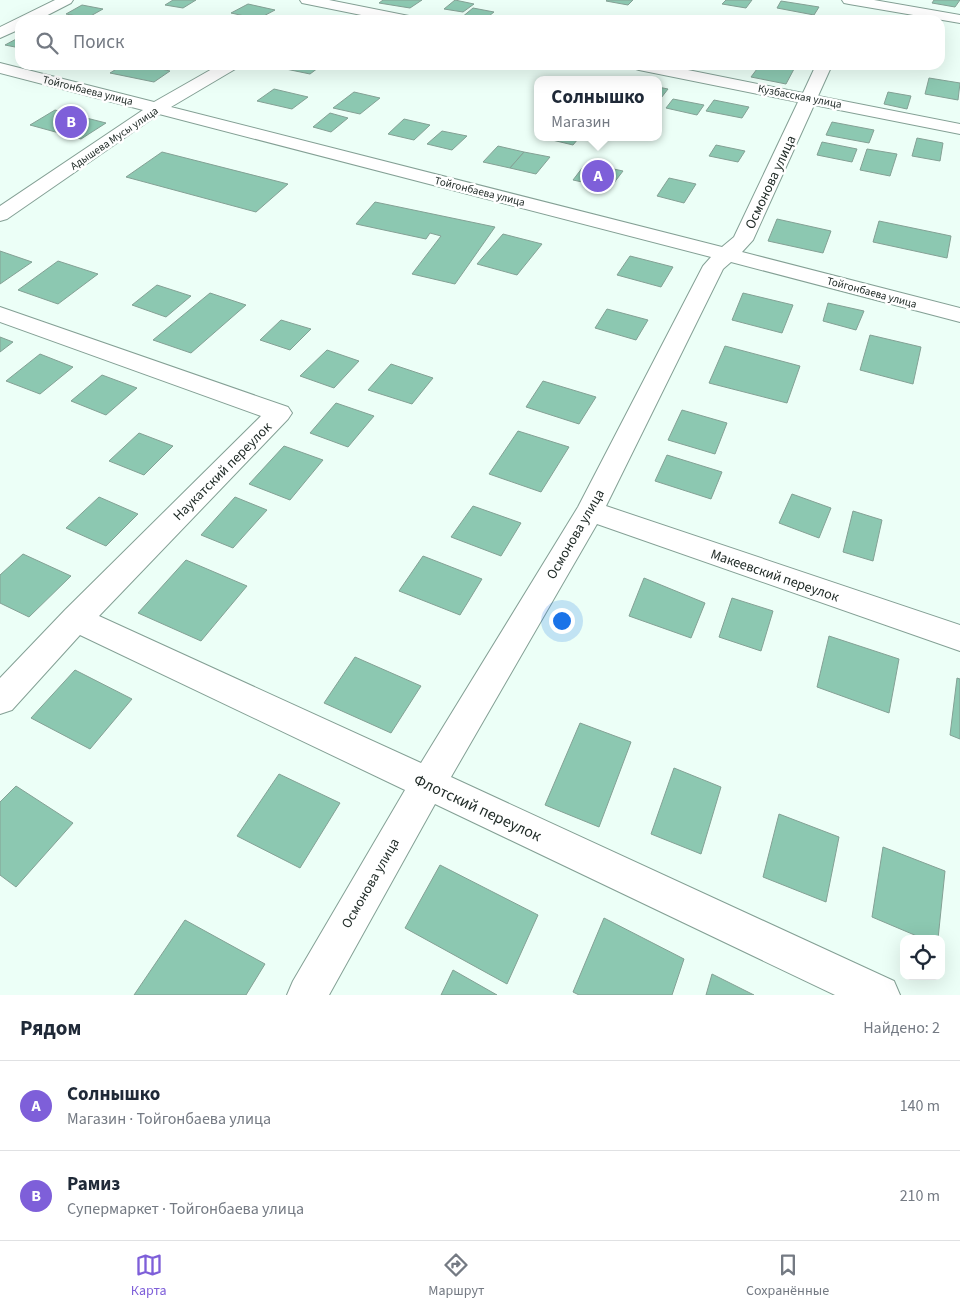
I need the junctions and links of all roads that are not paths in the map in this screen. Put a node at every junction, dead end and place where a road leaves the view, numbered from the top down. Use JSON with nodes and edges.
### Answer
{"nodes":[{"id":1,"x":66,"y":0,"type":"edge"},
{"id":2,"x":307,"y":0,"type":"edge"},
{"id":3,"x":338,"y":3,"type":"edge"},
{"id":4,"x":851,"y":4,"type":"edge"},
{"id":5,"x":37,"y":15,"type":"edge"},
{"id":6,"x":317,"y":15,"type":"dead end"},
{"id":7,"x":388,"y":15,"type":"edge"},
{"id":8,"x":931,"y":15,"type":"edge"},
{"id":9,"x":945,"y":17,"type":"edge"},
{"id":10,"x":960,"y":19,"type":"edge"},
{"id":11,"x":15,"y":26,"type":"edge"},
{"id":12,"x":0,"y":34,"type":"edge"},
{"id":13,"x":0,"y":68,"type":"edge"},
{"id":14,"x":222,"y":70,"type":"edge"},
{"id":15,"x":665,"y":70,"type":"edge"},
{"id":16,"x":822,"y":70,"type":"edge"},
{"id":17,"x":809,"y":98,"type":"junction"},
{"id":18,"x":157,"y":108,"type":"junction"},
{"id":19,"x":960,"y":128,"type":"edge"},
{"id":20,"x":0,"y":215,"type":"edge"},
{"id":21,"x":728,"y":254,"type":"junction"},
{"id":22,"x":0,"y":314,"type":"edge"},
{"id":23,"x":960,"y":315,"type":"edge"},
{"id":24,"x":590,"y":512,"type":"junction"},
{"id":25,"x":76,"y":618,"type":"junction"},
{"id":26,"x":960,"y":638,"type":"edge"},
{"id":27,"x":0,"y":700,"type":"edge"},
{"id":28,"x":428,"y":783,"type":"junction"},
{"id":29,"x":306,"y":995,"type":"edge"},
{"id":30,"x":880,"y":995,"type":"edge"}],
"edges":[{"from":1,"to":5,"type":"street"},
{"from":2,"to":3,"type":"street"},
{"from":3,"to":6,"type":"street"},
{"from":3,"to":7,"type":"street"},
{"from":4,"to":8,"type":"street"},
{"from":9,"to":10,"type":"street"},
{"from":11,"to":12,"type":"street"},
{"from":13,"to":18,"type":"street","name":"Тойгонбаева улица"},
{"from":14,"to":18,"type":"street","name":"Адышева Мусы улица"},
{"from":15,"to":17,"type":"street","name":"Кузбасская улица"},
{"from":16,"to":17,"type":"street","name":"Осмонова улица"},
{"from":17,"to":19,"type":"street","name":"Кузбасская улица"},
{"from":17,"to":21,"type":"street","name":"Осмонова улица"},
{"from":18,"to":20,"type":"street","name":"Адышева Мусы улица"},
{"from":18,"to":21,"type":"street","name":"Тойгонбаева улица"},
{"from":21,"to":23,"type":"street","name":"Тойгонбаева улица"},
{"from":21,"to":24,"type":"street","name":"Осмонова улица"},
{"from":22,"to":25,"type":"street","name":"Наукатский переулок"},
{"from":24,"to":26,"type":"street","name":"Макеевский переулок"},
{"from":24,"to":28,"type":"street","name":"Осмонова улица"},
{"from":25,"to":27,"type":"street","name":"Наукатский переулок"},
{"from":25,"to":28,"type":"street","name":"Флотский переулок"},
{"from":28,"to":29,"type":"street","name":"Осмонова улица"},
{"from":28,"to":30,"type":"street","name":"Флотский переулок"}]}
